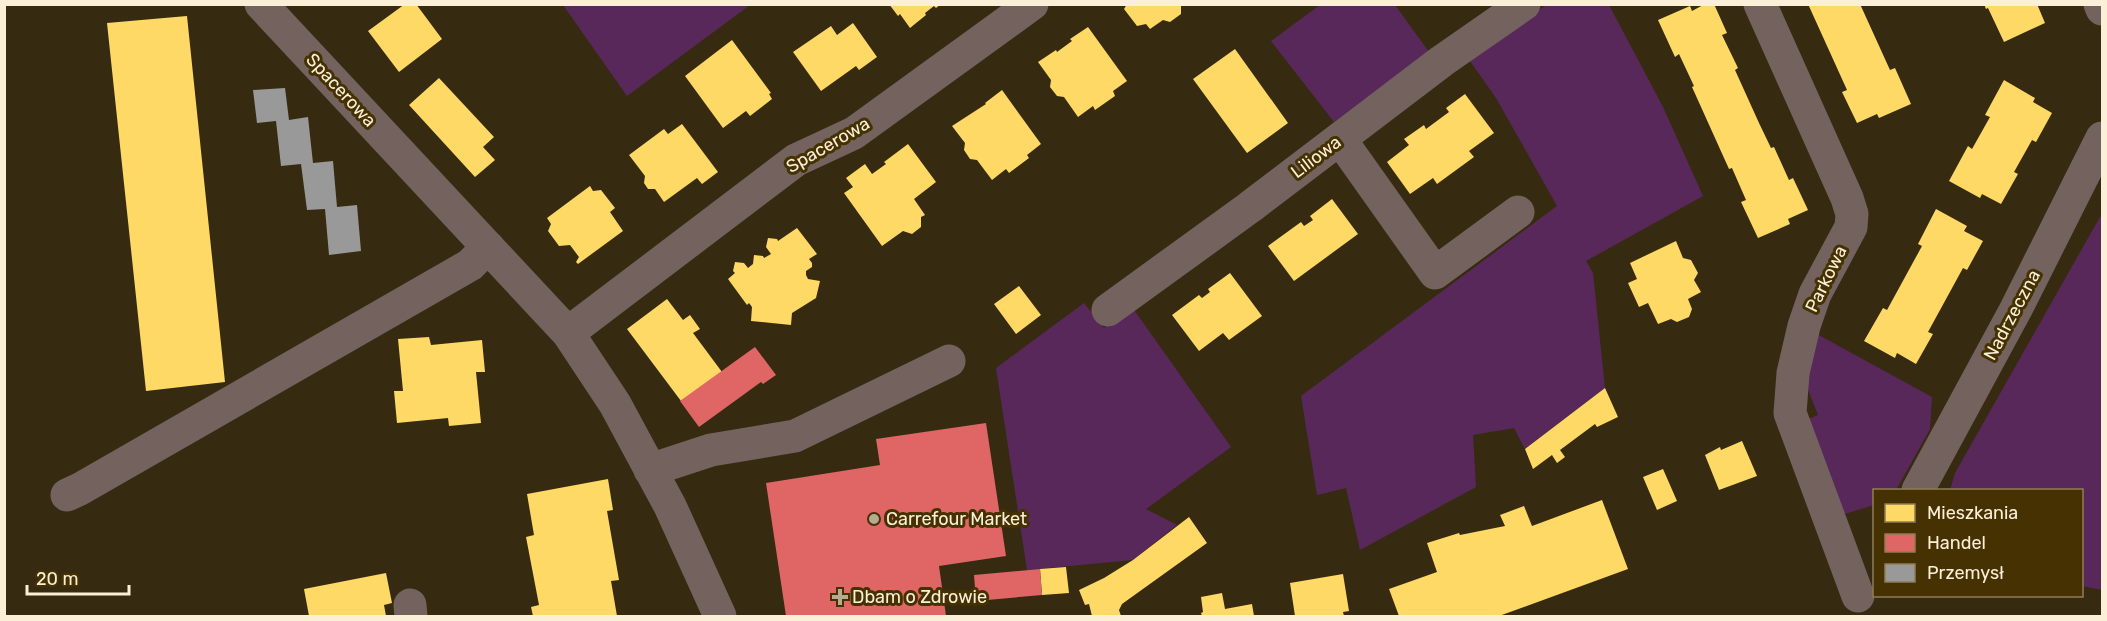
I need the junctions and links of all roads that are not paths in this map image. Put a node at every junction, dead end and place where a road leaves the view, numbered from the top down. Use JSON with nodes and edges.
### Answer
{"nodes":[{"id":1,"x":261,"y":4,"type":"edge"},
{"id":2,"x":1032,"y":4,"type":"edge"},
{"id":3,"x":1524,"y":4,"type":"edge"},
{"id":4,"x":1760,"y":4,"type":"edge"},
{"id":5,"x":2100,"y":4,"type":"edge"},
{"id":6,"x":2103,"y":9,"type":"edge"},
{"id":7,"x":2103,"y":138,"type":"edge"},
{"id":8,"x":1340,"y":139,"type":"junction"},
{"id":9,"x":2091,"y":188,"type":"edge"},
{"id":10,"x":1518,"y":212,"type":"dead end"},
{"id":11,"x":488,"y":247,"type":"junction"},
{"id":12,"x":1108,"y":310,"type":"dead end"},
{"id":13,"x":568,"y":333,"type":"junction"},
{"id":14,"x":949,"y":361,"type":"dead end"},
{"id":15,"x":650,"y":470,"type":"junction"},
{"id":16,"x":1919,"y":489,"type":"edge"},
{"id":17,"x":67,"y":495,"type":"dead end"},
{"id":18,"x":1873,"y":573,"type":"edge"},
{"id":19,"x":1854,"y":606,"type":"edge"},
{"id":20,"x":720,"y":616,"type":"edge"}],
"edges":[{"from":1,"to":11,"type":"street","name":"Spacerowa"},
{"from":2,"to":13,"type":"street","name":"Spacerowa"},
{"from":3,"to":8,"type":"street","name":"Liliowa"},
{"from":4,"to":19,"type":"street","name":"Parkowa"},
{"from":5,"to":6,"type":"street"},
{"from":7,"to":9,"type":"street","name":"Nadrzeczna"},
{"from":8,"to":10,"type":"street"},
{"from":8,"to":12,"type":"street","name":"Liliowa"},
{"from":9,"to":16,"type":"street","name":"Nadrzeczna"},
{"from":11,"to":13,"type":"street","name":"Spacerowa"},
{"from":11,"to":17,"type":"street"},
{"from":13,"to":15,"type":"street","name":"Spacerowa"},
{"from":14,"to":15,"type":"street"},
{"from":15,"to":20,"type":"street","name":"Spacerowa"},
{"from":18,"to":19,"type":"street"}]}
